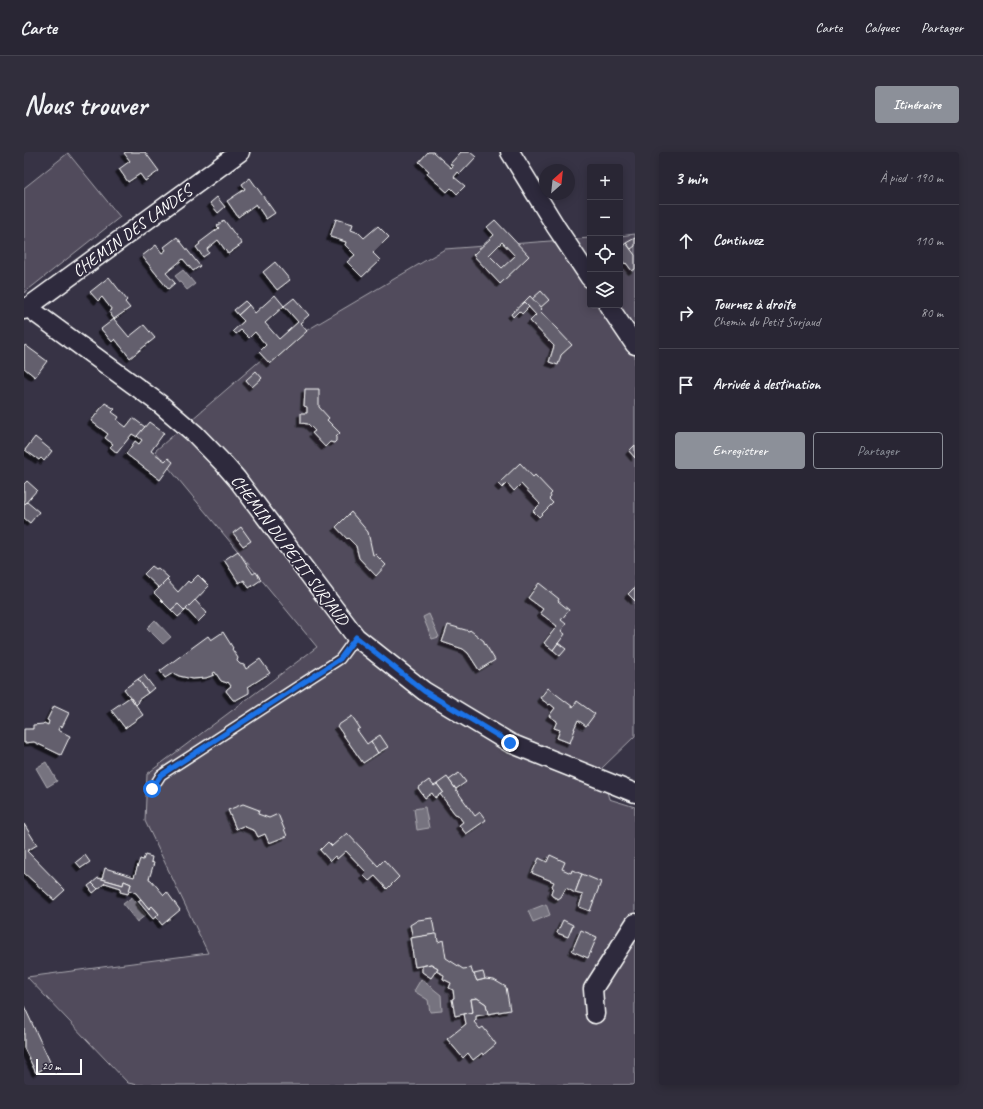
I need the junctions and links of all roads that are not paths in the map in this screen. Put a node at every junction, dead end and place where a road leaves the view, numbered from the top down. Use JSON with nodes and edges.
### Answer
{"nodes":[{"id":1,"x":240,"y":152,"type":"edge"},
{"id":2,"x":510,"y":152,"type":"edge"},
{"id":3,"x":587,"y":274,"type":"edge"},
{"id":4,"x":26,"y":308,"type":"edge"},
{"id":5,"x":610,"y":308,"type":"edge"},
{"id":6,"x":635,"y":345,"type":"edge"},
{"id":7,"x":356,"y":637,"type":"junction"},
{"id":8,"x":152,"y":789,"type":"dead end"},
{"id":9,"x":635,"y":793,"type":"edge"},
{"id":10,"x":635,"y":923,"type":"edge"},
{"id":11,"x":595,"y":1014,"type":"dead end"}],
"edges":[{"from":1,"to":4,"type":"street","name":"CHEMIN DES LANDES"},
{"from":2,"to":3,"type":"street"},
{"from":4,"to":7,"type":"street","name":"CHEMIN DU PETIT SURJAUD"},
{"from":5,"to":6,"type":"street"},
{"from":7,"to":8,"type":"lane"},
{"from":7,"to":9,"type":"street","name":"CHEMIN DU PETIT SURJAUD"},
{"from":10,"to":11,"type":"street"}]}
